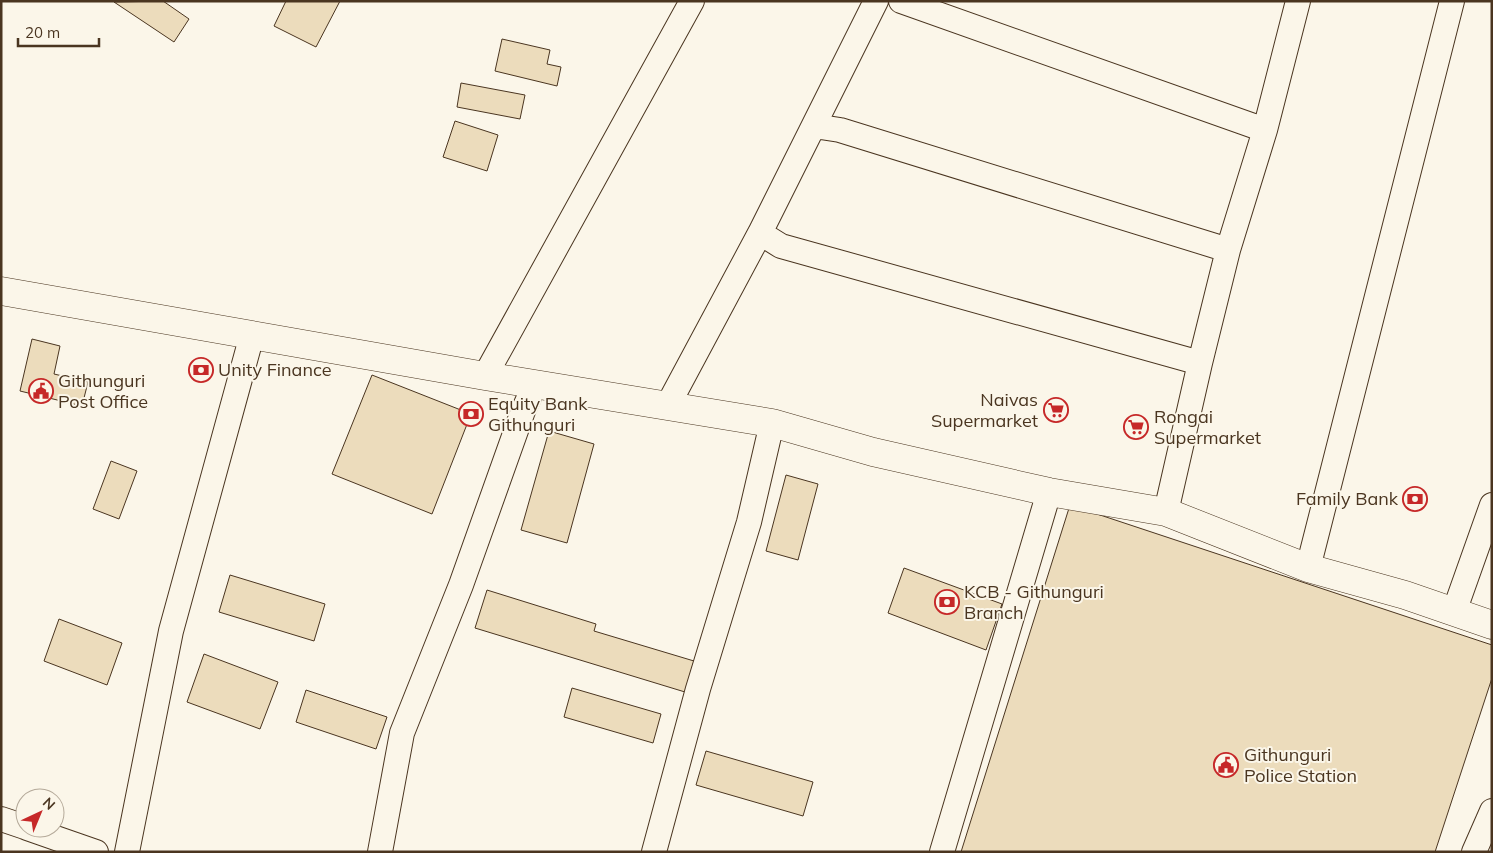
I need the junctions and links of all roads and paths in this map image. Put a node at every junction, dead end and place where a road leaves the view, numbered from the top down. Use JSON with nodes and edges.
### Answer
{"nodes":[{"id":1,"x":692,"y":1,"type":"edge"},
{"id":2,"x":876,"y":1,"type":"edge"},
{"id":3,"x":901,"y":1,"type":"edge"},
{"id":4,"x":1298,"y":1,"type":"edge"},
{"id":5,"x":1452,"y":1,"type":"edge"},
{"id":6,"x":814,"y":126,"type":"junction"},
{"id":7,"x":1265,"y":130,"type":"junction"},
{"id":8,"x":760,"y":234,"type":"junction"},
{"id":9,"x":1228,"y":250,"type":"junction"},
{"id":10,"x":1,"y":290,"type":"edge"},
{"id":11,"x":252,"y":335,"type":"junction"},
{"id":12,"x":1200,"y":363,"type":"junction"},
{"id":13,"x":485,"y":376,"type":"junction"},
{"id":14,"x":535,"y":384,"type":"junction"},
{"id":15,"x":668,"y":405,"type":"junction"},
{"id":16,"x":772,"y":424,"type":"junction"},
{"id":17,"x":1049,"y":492,"type":"junction"},
{"id":18,"x":1492,"y":504,"type":"edge"},
{"id":19,"x":1166,"y":512,"type":"junction"},
{"id":20,"x":1308,"y":568,"type":"junction"},
{"id":21,"x":1454,"y":612,"type":"junction"},
{"id":22,"x":1492,"y":624,"type":"edge"},
{"id":23,"x":1492,"y":811,"type":"edge"},
{"id":24,"x":1,"y":819,"type":"edge"},
{"id":25,"x":15,"y":824,"type":"edge"},
{"id":26,"x":55,"y":838,"type":"edge"},
{"id":27,"x":96,"y":852,"type":"edge"},
{"id":28,"x":127,"y":852,"type":"edge"},
{"id":29,"x":380,"y":852,"type":"edge"},
{"id":30,"x":654,"y":852,"type":"edge"},
{"id":31,"x":942,"y":852,"type":"edge"},
{"id":32,"x":1474,"y":852,"type":"edge"}],
"edges":[{"from":1,"to":13,"type":"street"},
{"from":2,"to":6,"type":"street"},
{"from":3,"to":7,"type":"street"},
{"from":4,"to":7,"type":"street"},
{"from":5,"to":20,"type":"street"},
{"from":6,"to":8,"type":"street"},
{"from":6,"to":9,"type":"street"},
{"from":7,"to":9,"type":"street"},
{"from":8,"to":12,"type":"street"},
{"from":8,"to":15,"type":"street"},
{"from":9,"to":12,"type":"street"},
{"from":10,"to":11,"type":"main road"},
{"from":11,"to":13,"type":"main road"},
{"from":11,"to":28,"type":"street"},
{"from":12,"to":19,"type":"street"},
{"from":13,"to":14,"type":"main road"},
{"from":14,"to":15,"type":"main road"},
{"from":14,"to":29,"type":"street"},
{"from":15,"to":16,"type":"main road"},
{"from":16,"to":17,"type":"main road"},
{"from":16,"to":30,"type":"street"},
{"from":17,"to":19,"type":"main road"},
{"from":17,"to":31,"type":"street"},
{"from":18,"to":21,"type":"street"},
{"from":19,"to":20,"type":"main road"},
{"from":20,"to":21,"type":"main road"},
{"from":21,"to":22,"type":"main road"},
{"from":23,"to":32,"type":"street"},
{"from":24,"to":25,"type":"street"},
{"from":26,"to":27,"type":"street"}]}
